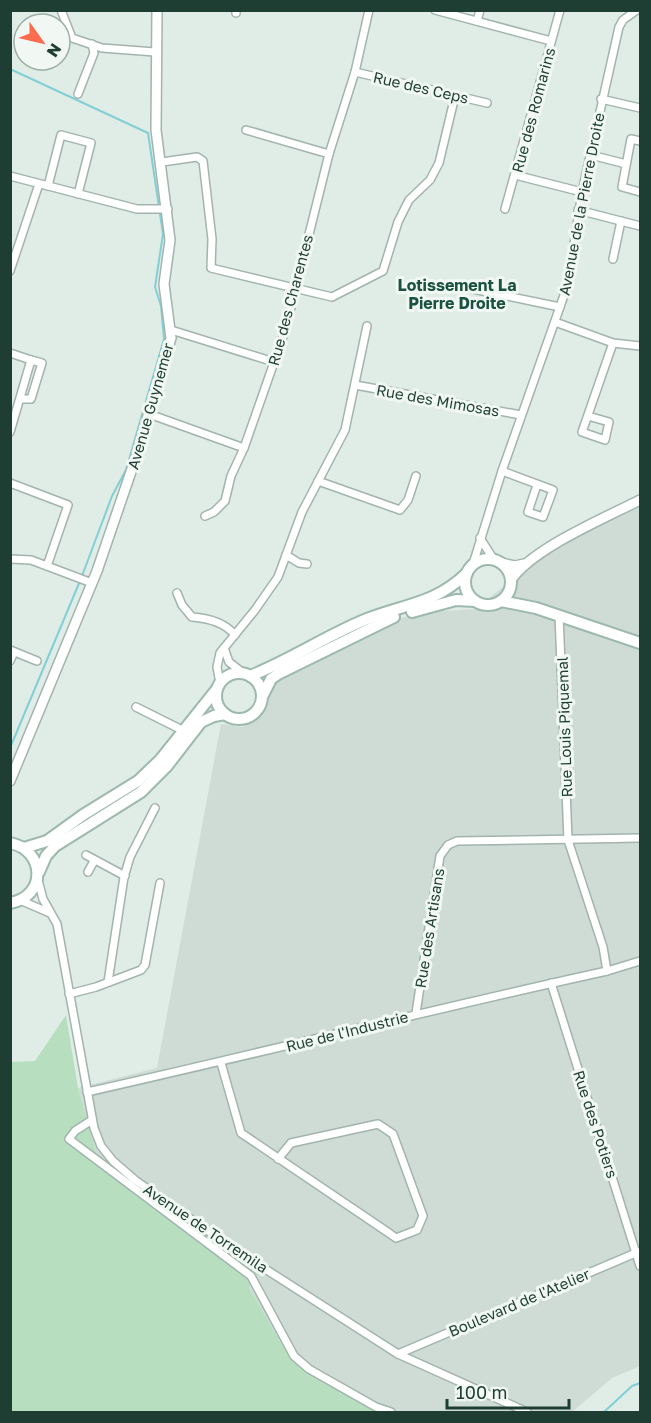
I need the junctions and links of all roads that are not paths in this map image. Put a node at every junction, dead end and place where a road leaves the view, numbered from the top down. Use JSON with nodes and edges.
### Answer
{"nodes":[{"id":1,"x":61,"y":10,"type":"edge"},
{"id":2,"x":157,"y":10,"type":"edge"},
{"id":3,"x":369,"y":10,"type":"edge"},
{"id":4,"x":435,"y":10,"type":"edge"},
{"id":5,"x":480,"y":10,"type":"edge"},
{"id":6,"x":560,"y":10,"type":"edge"},
{"id":7,"x":637,"y":10,"type":"edge"},
{"id":8,"x":477,"y":21,"type":"junction"},
{"id":9,"x":551,"y":41,"type":"junction"},
{"id":10,"x":92,"y":44,"type":"junction"},
{"id":11,"x":155,"y":52,"type":"junction"},
{"id":12,"x":355,"y":72,"type":"junction"},
{"id":13,"x":78,"y":94,"type":"dead end"},
{"id":14,"x":455,"y":96,"type":"junction"},
{"id":15,"x":602,"y":99,"type":"junction"},
{"id":16,"x":487,"y":103,"type":"dead end"},
{"id":17,"x":640,"y":108,"type":"edge"},
{"id":18,"x":246,"y":130,"type":"dead end"},
{"id":19,"x":640,"y":141,"type":"edge"},
{"id":20,"x":329,"y":154,"type":"junction"},
{"id":21,"x":591,"y":155,"type":"junction"},
{"id":22,"x":162,"y":162,"type":"junction"},
{"id":23,"x":626,"y":164,"type":"junction"},
{"id":24,"x":515,"y":175,"type":"junction"},
{"id":25,"x":10,"y":176,"type":"edge"},
{"id":26,"x":39,"y":184,"type":"junction"},
{"id":27,"x":48,"y":186,"type":"junction"},
{"id":28,"x":582,"y":192,"type":"junction"},
{"id":29,"x":640,"y":192,"type":"edge"},
{"id":30,"x":78,"y":194,"type":"junction"},
{"id":31,"x":162,"y":209,"type":"junction"},
{"id":32,"x":505,"y":209,"type":"dead end"},
{"id":33,"x":578,"y":210,"type":"junction"},
{"id":34,"x":621,"y":221,"type":"junction"},
{"id":35,"x":640,"y":226,"type":"edge"},
{"id":36,"x":613,"y":259,"type":"dead end"},
{"id":37,"x":10,"y":271,"type":"edge"},
{"id":38,"x":468,"y":288,"type":"dead end"},
{"id":39,"x":294,"y":290,"type":"junction"},
{"id":40,"x":560,"y":307,"type":"junction"},
{"id":41,"x":555,"y":322,"type":"junction"},
{"id":42,"x":367,"y":326,"type":"dead end"},
{"id":43,"x":171,"y":330,"type":"junction"},
{"id":44,"x":613,"y":343,"type":"junction"},
{"id":45,"x":640,"y":346,"type":"edge"},
{"id":46,"x":10,"y":353,"type":"edge"},
{"id":47,"x":31,"y":360,"type":"junction"},
{"id":48,"x":274,"y":362,"type":"junction"},
{"id":49,"x":355,"y":385,"type":"junction"},
{"id":50,"x":20,"y":399,"type":"junction"},
{"id":51,"x":149,"y":414,"type":"junction"},
{"id":52,"x":521,"y":415,"type":"junction"},
{"id":53,"x":588,"y":416,"type":"dead end"},
{"id":54,"x":10,"y":432,"type":"edge"},
{"id":55,"x":244,"y":448,"type":"junction"},
{"id":56,"x":502,"y":471,"type":"junction"},
{"id":57,"x":416,"y":476,"type":"dead end"},
{"id":58,"x":318,"y":481,"type":"junction"},
{"id":59,"x":10,"y":483,"type":"edge"},
{"id":60,"x":537,"y":485,"type":"junction"},
{"id":61,"x":640,"y":500,"type":"edge"},
{"id":62,"x":205,"y":516,"type":"dead end"},
{"id":63,"x":480,"y":538,"type":"junction"},
{"id":64,"x":286,"y":555,"type":"junction"},
{"id":65,"x":10,"y":559,"type":"edge"},
{"id":66,"x":497,"y":562,"type":"junction"},
{"id":67,"x":527,"y":563,"type":"junction"},
{"id":68,"x":307,"y":564,"type":"dead end"},
{"id":69,"x":47,"y":566,"type":"junction"},
{"id":70,"x":470,"y":569,"type":"junction"},
{"id":71,"x":85,"y":580,"type":"junction"},
{"id":72,"x":510,"y":583,"type":"junction"},
{"id":73,"x":177,"y":593,"type":"dead end"},
{"id":74,"x":501,"y":601,"type":"junction"},
{"id":75,"x":475,"y":602,"type":"junction"},
{"id":76,"x":525,"y":604,"type":"junction"},
{"id":77,"x":559,"y":615,"type":"junction"},
{"id":78,"x":235,"y":635,"type":"junction"},
{"id":79,"x":640,"y":643,"type":"edge"},
{"id":80,"x":224,"y":648,"type":"junction"},
{"id":81,"x":12,"y":651,"type":"edge"},
{"id":82,"x":10,"y":661,"type":"edge"},
{"id":83,"x":37,"y":661,"type":"dead end"},
{"id":84,"x":247,"y":675,"type":"junction"},
{"id":85,"x":218,"y":686,"type":"junction"},
{"id":86,"x":263,"y":695,"type":"junction"},
{"id":87,"x":136,"y":707,"type":"dead end"},
{"id":88,"x":225,"y":714,"type":"junction"},
{"id":89,"x":182,"y":730,"type":"junction"},
{"id":90,"x":10,"y":781,"type":"edge"},
{"id":91,"x":155,"y":808,"type":"dead end"},
{"id":92,"x":640,"y":838,"type":"edge"},
{"id":93,"x":568,"y":840,"type":"junction"},
{"id":94,"x":10,"y":843,"type":"edge"},
{"id":95,"x":24,"y":848,"type":"junction"},
{"id":96,"x":86,"y":855,"type":"dead end"},
{"id":97,"x":94,"y":861,"type":"junction"},
{"id":98,"x":88,"y":872,"type":"dead end"},
{"id":99,"x":38,"y":876,"type":"junction"},
{"id":100,"x":125,"y":876,"type":"junction"},
{"id":101,"x":160,"y":884,"type":"dead end"},
{"id":102,"x":14,"y":903,"type":"edge"},
{"id":103,"x":52,"y":914,"type":"junction"},
{"id":104,"x":640,"y":961,"type":"edge"},
{"id":105,"x":607,"y":971,"type":"junction"},
{"id":106,"x":108,"y":981,"type":"junction"},
{"id":107,"x":551,"y":983,"type":"junction"},
{"id":108,"x":69,"y":994,"type":"junction"},
{"id":109,"x":416,"y":1013,"type":"junction"},
{"id":110,"x":221,"y":1063,"type":"junction"},
{"id":111,"x":87,"y":1092,"type":"junction"},
{"id":112,"x":92,"y":1120,"type":"junction"},
{"id":113,"x":278,"y":1159,"type":"junction"},
{"id":114,"x":638,"y":1252,"type":"edge"},
{"id":115,"x":640,"y":1266,"type":"edge"},
{"id":116,"x":398,"y":1354,"type":"junction"},
{"id":117,"x":391,"y":1413,"type":"edge"},
{"id":118,"x":527,"y":1413,"type":"edge"}],
"edges":[{"from":1,"to":10,"type":"street"},
{"from":2,"to":11,"type":"street","name":"Avenue Guynemer"},
{"from":3,"to":12,"type":"street","name":"Rue des Charentes"},
{"from":4,"to":8,"type":"street"},
{"from":5,"to":8,"type":"street"},
{"from":6,"to":9,"type":"street","name":"Rue des Romarins"},
{"from":7,"to":15,"type":"street","name":"Avenue de la Pierre Droite"},
{"from":8,"to":9,"type":"street"},
{"from":9,"to":24,"type":"street","name":"Rue des Romarins"},
{"from":10,"to":11,"type":"street"},
{"from":10,"to":13,"type":"street"},
{"from":11,"to":22,"type":"street","name":"Avenue Guynemer"},
{"from":12,"to":14,"type":"street","name":"Rue des Ceps"},
{"from":12,"to":20,"type":"street","name":"Rue des Charentes"},
{"from":14,"to":16,"type":"street","name":"Rue des Ceps"},
{"from":14,"to":39,"type":"street"},
{"from":15,"to":17,"type":"street"},
{"from":15,"to":21,"type":"street","name":"Avenue de la Pierre Droite"},
{"from":18,"to":20,"type":"street"},
{"from":19,"to":23,"type":"street"},
{"from":20,"to":39,"type":"street","name":"Rue des Charentes"},
{"from":21,"to":23,"type":"street"},
{"from":21,"to":28,"type":"street","name":"Avenue de la Pierre Droite"},
{"from":22,"to":31,"type":"street","name":"Avenue Guynemer"},
{"from":22,"to":39,"type":"street"},
{"from":23,"to":29,"type":"street"},
{"from":24,"to":28,"type":"street"},
{"from":24,"to":32,"type":"street","name":"Rue des Romarins"},
{"from":25,"to":26,"type":"street"},
{"from":26,"to":27,"type":"street"},
{"from":26,"to":37,"type":"street"},
{"from":27,"to":30,"type":"street"},
{"from":27,"to":30,"type":"street"},
{"from":28,"to":33,"type":"street","name":"Avenue de la Pierre Droite"},
{"from":30,"to":31,"type":"street"},
{"from":31,"to":43,"type":"street","name":"Avenue Guynemer"},
{"from":33,"to":34,"type":"street"},
{"from":33,"to":40,"type":"street","name":"Avenue de la Pierre Droite"},
{"from":34,"to":35,"type":"street"},
{"from":34,"to":36,"type":"street"},
{"from":38,"to":40,"type":"street"},
{"from":39,"to":48,"type":"street","name":"Rue des Charentes"},
{"from":40,"to":41,"type":"street","name":"Avenue de la Pierre Droite"},
{"from":41,"to":44,"type":"street"},
{"from":41,"to":52,"type":"street","name":"Avenue de la Pierre Droite"},
{"from":42,"to":49,"type":"street"},
{"from":43,"to":48,"type":"street"},
{"from":43,"to":51,"type":"street","name":"Avenue Guynemer"},
{"from":44,"to":45,"type":"street"},
{"from":44,"to":53,"type":"street"},
{"from":46,"to":47,"type":"street"},
{"from":47,"to":50,"type":"street"},
{"from":47,"to":50,"type":"street"},
{"from":48,"to":55,"type":"street","name":"Rue des Charentes"},
{"from":49,"to":52,"type":"street","name":"Rue des Mimosas"},
{"from":49,"to":58,"type":"street"},
{"from":50,"to":54,"type":"street"},
{"from":51,"to":55,"type":"street"},
{"from":51,"to":71,"type":"street","name":"Avenue Guynemer"},
{"from":52,"to":56,"type":"street","name":"Avenue de la Pierre Droite"},
{"from":55,"to":62,"type":"street","name":"Rue des Charentes"},
{"from":56,"to":60,"type":"street"},
{"from":56,"to":63,"type":"street","name":"Avenue de la Pierre Droite"},
{"from":57,"to":58,"type":"street"},
{"from":58,"to":64,"type":"street"},
{"from":59,"to":69,"type":"street"},
{"from":60,"to":60,"type":"street"},
{"from":61,"to":67,"type":"street"},
{"from":63,"to":66,"type":"street"},
{"from":63,"to":70,"type":"street","name":"Avenue de la Pierre Droite"},
{"from":64,"to":68,"type":"street"},
{"from":64,"to":78,"type":"street"},
{"from":65,"to":69,"type":"street"},
{"from":66,"to":67,"type":"street"},
{"from":66,"to":70,"type":"main road"},
{"from":66,"to":72,"type":"main road"},
{"from":67,"to":72,"type":"street"},
{"from":69,"to":71,"type":"street"},
{"from":70,"to":75,"type":"main road"},
{"from":70,"to":84,"type":"main road"},
{"from":71,"to":90,"type":"street","name":"Avenue Guynemer"},
{"from":72,"to":74,"type":"main road"},
{"from":72,"to":76,"type":"main road"},
{"from":73,"to":78,"type":"street"},
{"from":74,"to":75,"type":"main road"},
{"from":74,"to":76,"type":"main road"},
{"from":75,"to":86,"type":"main road"},
{"from":76,"to":77,"type":"main road"},
{"from":77,"to":79,"type":"main road"},
{"from":77,"to":93,"type":"street","name":"Rue Louis Piquemal"},
{"from":78,"to":80,"type":"street"},
{"from":80,"to":84,"type":"street"},
{"from":80,"to":85,"type":"street"},
{"from":81,"to":82,"type":"street"},
{"from":81,"to":83,"type":"street"},
{"from":84,"to":85,"type":"main road"},
{"from":84,"to":86,"type":"main road"},
{"from":85,"to":88,"type":"main road"},
{"from":85,"to":89,"type":"main road"},
{"from":86,"to":88,"type":"main road"},
{"from":87,"to":89,"type":"street"},
{"from":88,"to":99,"type":"main road"},
{"from":89,"to":95,"type":"main road"},
{"from":91,"to":100,"type":"street"},
{"from":92,"to":93,"type":"street"},
{"from":93,"to":105,"type":"street","name":"Rue Louis Piquemal"},
{"from":93,"to":109,"type":"street","name":"Rue des Artisans"},
{"from":94,"to":95,"type":"main road"},
{"from":95,"to":99,"type":"main road"},
{"from":96,"to":97,"type":"street"},
{"from":97,"to":98,"type":"street"},
{"from":97,"to":100,"type":"street"},
{"from":99,"to":102,"type":"main road"},
{"from":99,"to":103,"type":"street","name":"Avenue de Torremila"},
{"from":100,"to":106,"type":"street"},
{"from":101,"to":106,"type":"street"},
{"from":102,"to":103,"type":"street"},
{"from":103,"to":108,"type":"street","name":"Avenue de Torremila"},
{"from":104,"to":105,"type":"street"},
{"from":105,"to":107,"type":"street","name":"Rue de l'Industrie"},
{"from":106,"to":108,"type":"street"},
{"from":107,"to":109,"type":"street","name":"Rue de l'Industrie"},
{"from":107,"to":114,"type":"street","name":"Rue des Potiers"},
{"from":108,"to":111,"type":"street","name":"Avenue de Torremila"},
{"from":109,"to":110,"type":"street","name":"Rue de l'Industrie"},
{"from":110,"to":111,"type":"street","name":"Rue de l'Industrie"},
{"from":110,"to":113,"type":"street"},
{"from":111,"to":112,"type":"street","name":"Avenue de Torremila"},
{"from":112,"to":116,"type":"street","name":"Avenue de Torremila"},
{"from":112,"to":117,"type":"street"},
{"from":113,"to":113,"type":"street"},
{"from":114,"to":115,"type":"street","name":"Rue des Potiers"},
{"from":114,"to":116,"type":"street","name":"Boulevard de l'Atelier"},
{"from":116,"to":118,"type":"street","name":"Avenue de Torremila"}]}
